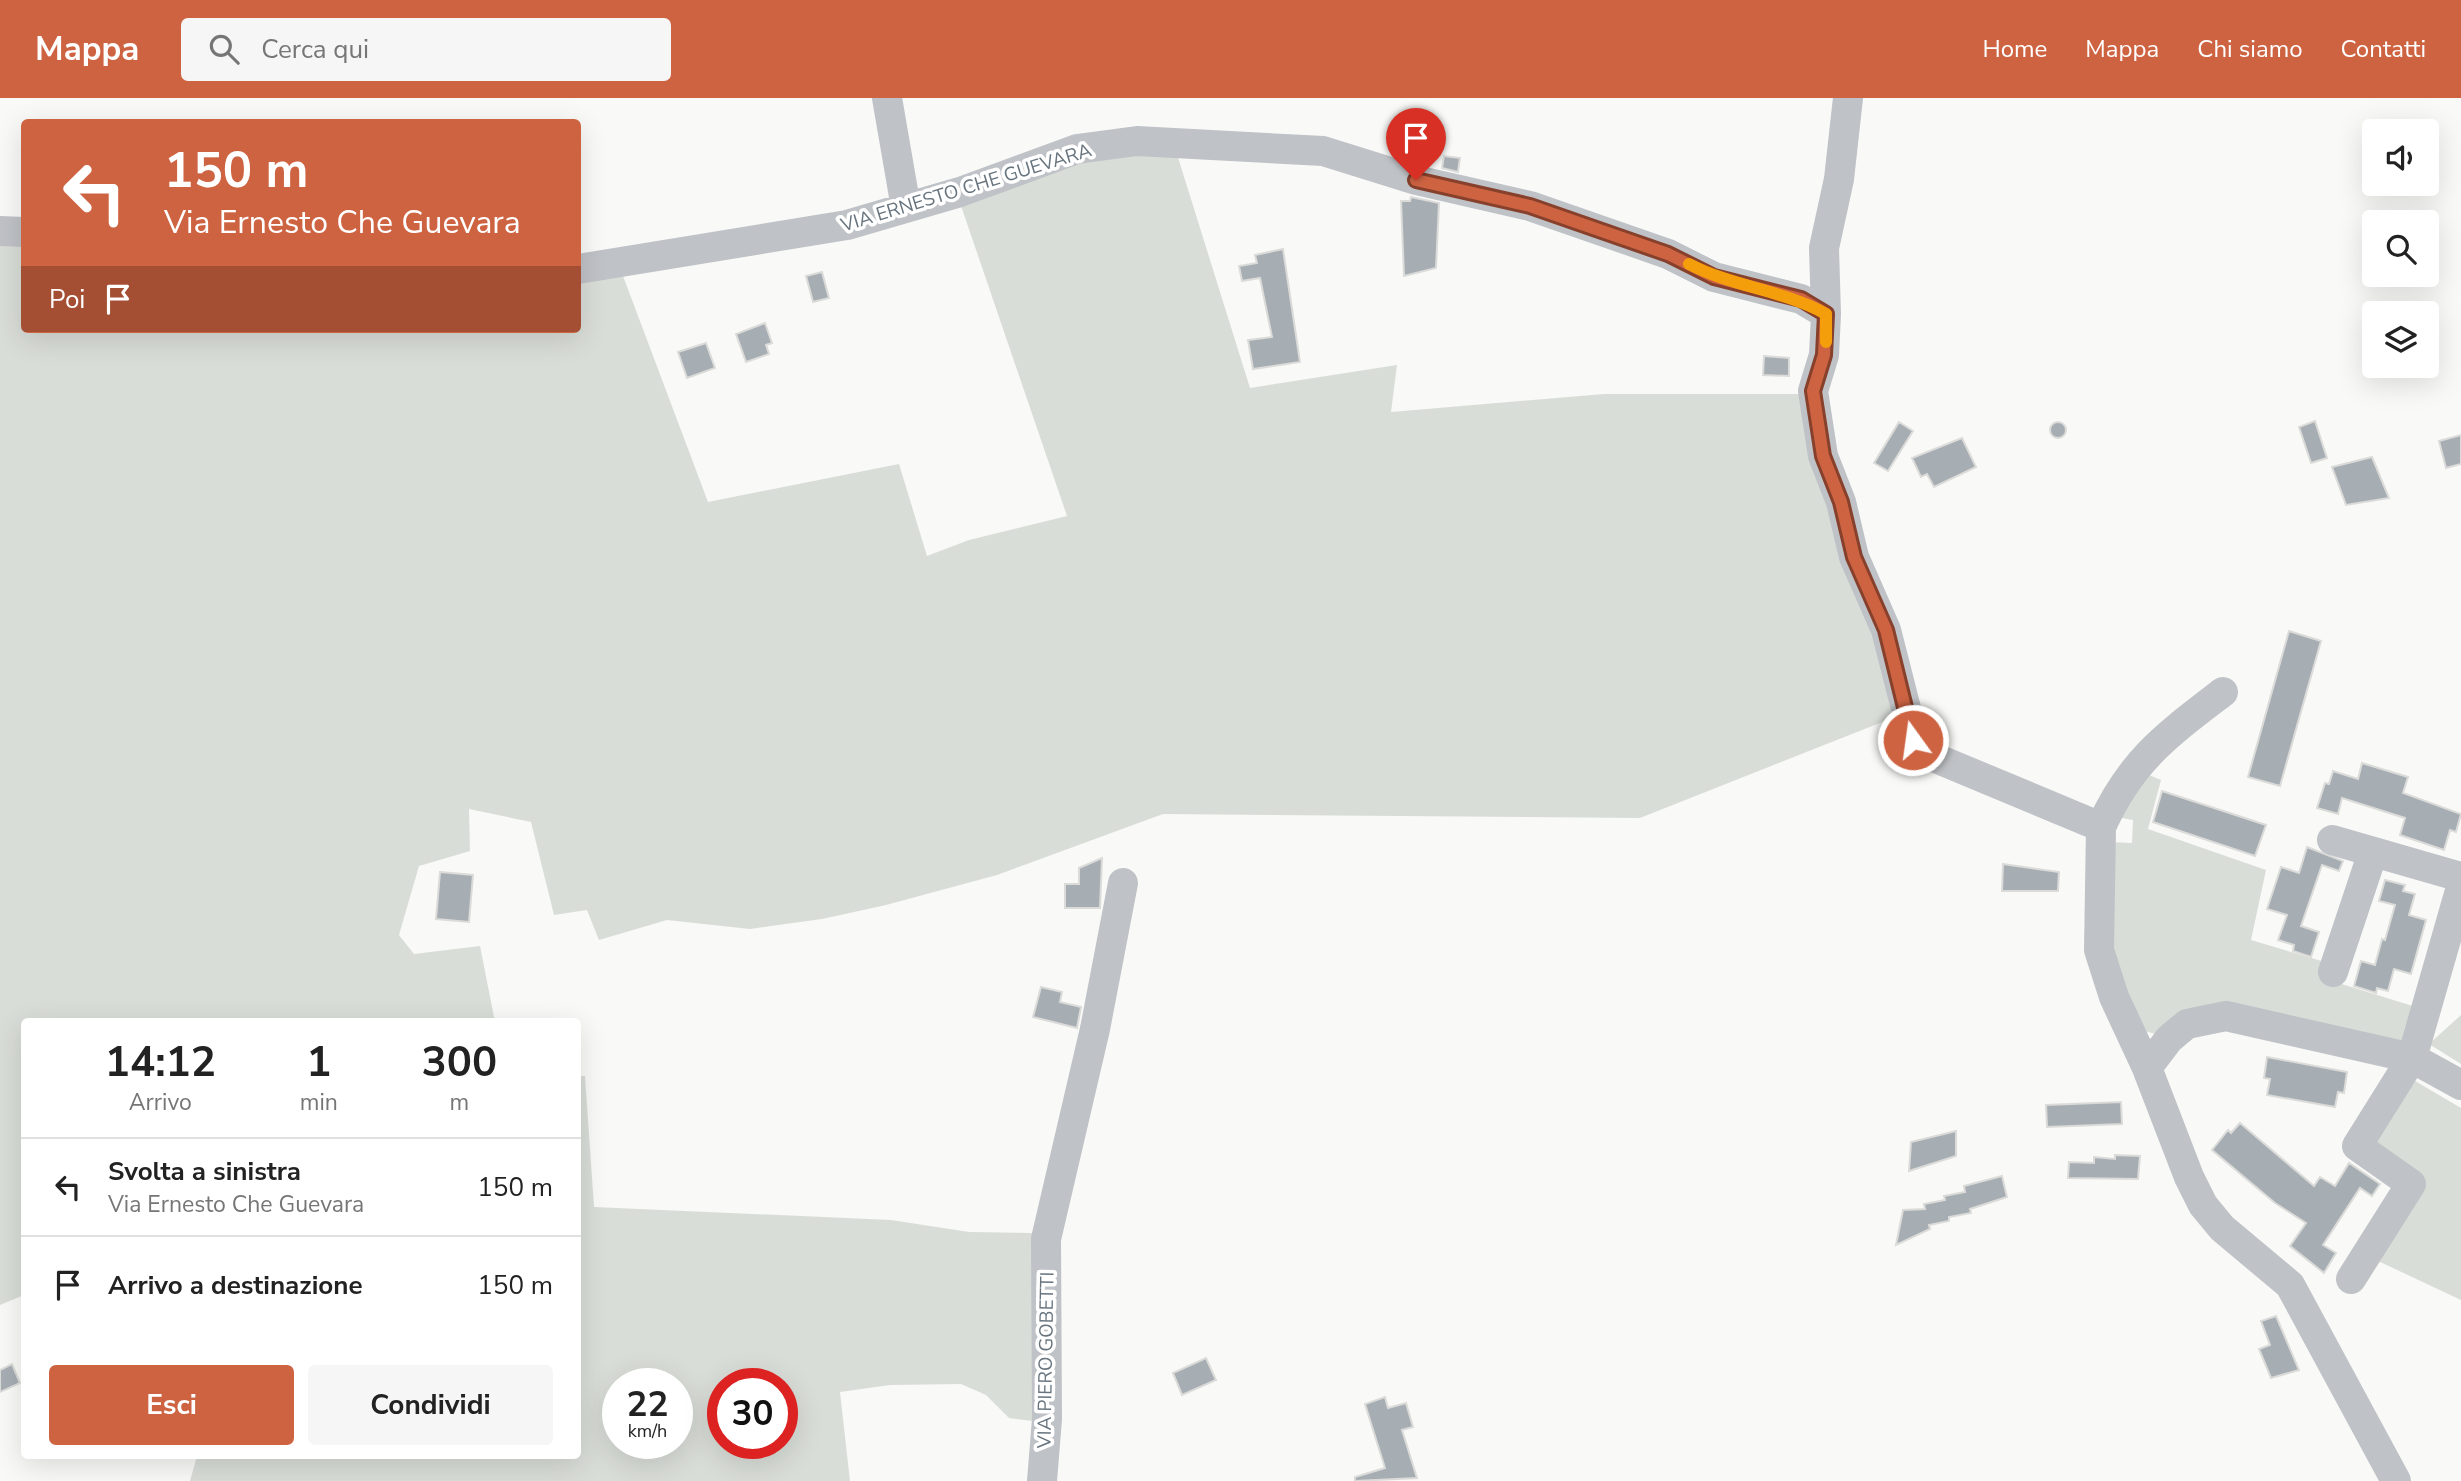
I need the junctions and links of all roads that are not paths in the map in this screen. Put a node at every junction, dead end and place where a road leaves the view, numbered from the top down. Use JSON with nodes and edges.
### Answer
{"nodes":[{"id":1,"x":887,"y":98,"type":"edge"},
{"id":2,"x":1848,"y":98,"type":"edge"},
{"id":3,"x":906,"y":208,"type":"junction"},
{"id":4,"x":0,"y":231,"type":"edge"},
{"id":5,"x":21,"y":232,"type":"edge"},
{"id":6,"x":581,"y":269,"type":"edge"},
{"id":7,"x":1826,"y":314,"type":"junction"},
{"id":8,"x":2223,"y":692,"type":"dead end"},
{"id":9,"x":2101,"y":827,"type":"junction"},
{"id":10,"x":2332,"y":840,"type":"dead end"},
{"id":11,"x":2373,"y":852,"type":"junction"},
{"id":12,"x":2461,"y":877,"type":"edge"},
{"id":13,"x":1123,"y":883,"type":"dead end"},
{"id":14,"x":2461,"y":887,"type":"edge"},
{"id":15,"x":2333,"y":972,"type":"dead end"},
{"id":16,"x":2412,"y":1058,"type":"junction"},
{"id":17,"x":2147,"y":1068,"type":"junction"},
{"id":18,"x":2461,"y":1086,"type":"edge"},
{"id":19,"x":2351,"y":1279,"type":"dead end"},
{"id":20,"x":1042,"y":1481,"type":"edge"},
{"id":21,"x":2396,"y":1481,"type":"edge"}],
"edges":[{"from":1,"to":3,"type":"street"},
{"from":2,"to":7,"type":"street"},
{"from":3,"to":6,"type":"street","name":"VIA ERNESTO CHE GUEVARA"},
{"from":3,"to":7,"type":"street","name":"VIA ERNESTO CHE GUEVARA"},
{"from":4,"to":5,"type":"street"},
{"from":7,"to":9,"type":"street"},
{"from":8,"to":9,"type":"street"},
{"from":9,"to":17,"type":"street"},
{"from":10,"to":11,"type":"street"},
{"from":11,"to":12,"type":"street"},
{"from":11,"to":15,"type":"street"},
{"from":13,"to":20,"type":"street","name":"VIA PIERO GOBETTI"},
{"from":14,"to":16,"type":"street"},
{"from":16,"to":17,"type":"street"},
{"from":16,"to":18,"type":"street"},
{"from":16,"to":19,"type":"street"},
{"from":17,"to":21,"type":"street"}]}
